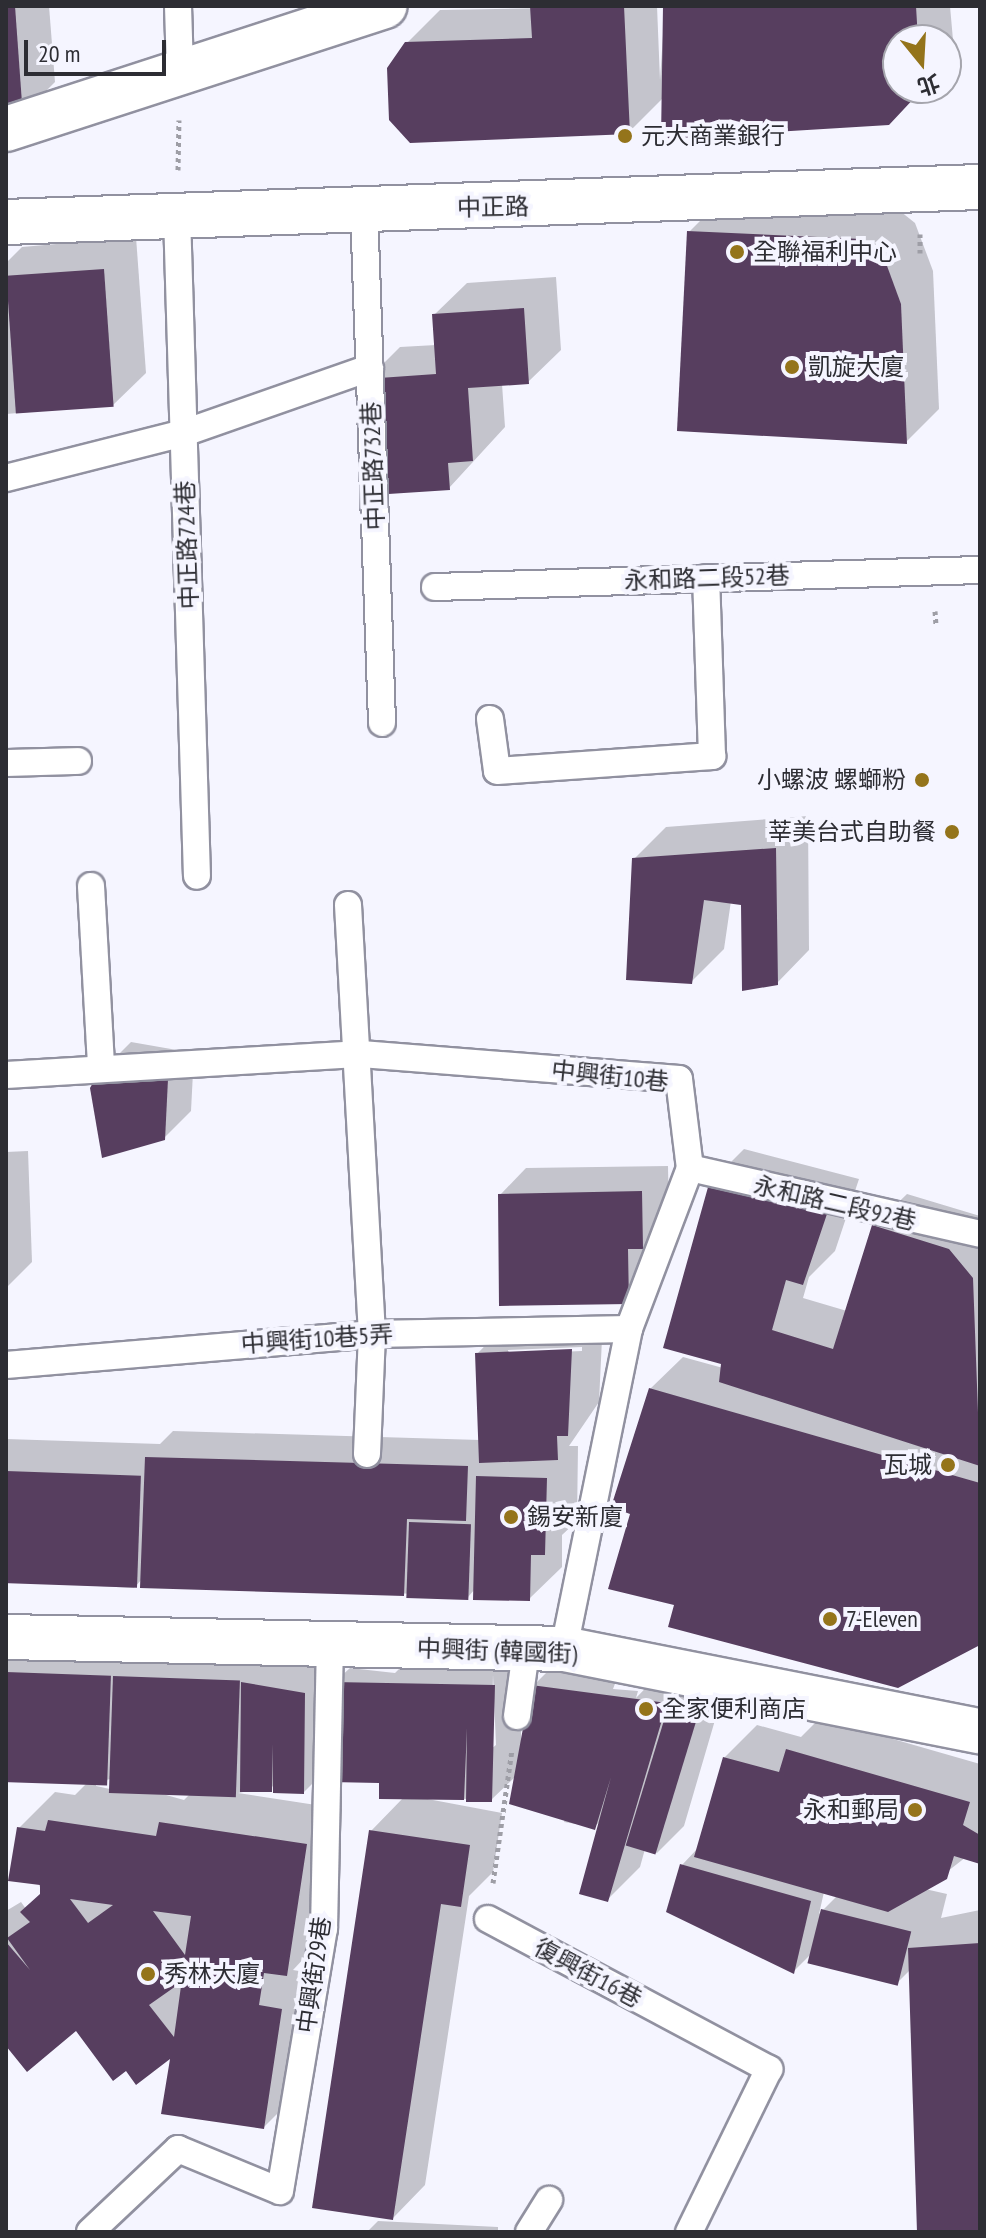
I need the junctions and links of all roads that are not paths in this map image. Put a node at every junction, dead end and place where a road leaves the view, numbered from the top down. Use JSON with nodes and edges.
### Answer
{"nodes":[{"id":1,"x":178,"y":6,"type":"edge"},
{"id":2,"x":365,"y":9,"type":"edge"},
{"id":3,"x":180,"y":71,"type":"junction"},
{"id":4,"x":6,"y":129,"type":"edge"},
{"id":5,"x":980,"y":187,"type":"edge"},
{"id":6,"x":364,"y":209,"type":"junction"},
{"id":7,"x":177,"y":215,"type":"junction"},
{"id":8,"x":6,"y":222,"type":"edge"},
{"id":9,"x":370,"y":368,"type":"junction"},
{"id":10,"x":184,"y":433,"type":"junction"},
{"id":11,"x":6,"y":478,"type":"edge"},
{"id":12,"x":980,"y":570,"type":"edge"},
{"id":13,"x":706,"y":578,"type":"junction"},
{"id":14,"x":435,"y":587,"type":"dead end"},
{"id":15,"x":490,"y":719,"type":"dead end"},
{"id":16,"x":382,"y":723,"type":"dead end"},
{"id":17,"x":78,"y":761,"type":"dead end"},
{"id":18,"x":6,"y":763,"type":"edge"},
{"id":19,"x":197,"y":876,"type":"dead end"},
{"id":20,"x":91,"y":886,"type":"dead end"},
{"id":21,"x":348,"y":905,"type":"dead end"},
{"id":22,"x":361,"y":1054,"type":"junction"},
{"id":23,"x":101,"y":1067,"type":"junction"},
{"id":24,"x":6,"y":1075,"type":"edge"},
{"id":25,"x":690,"y":1168,"type":"junction"},
{"id":26,"x":980,"y":1234,"type":"edge"},
{"id":27,"x":629,"y":1329,"type":"junction"},
{"id":28,"x":372,"y":1334,"type":"junction"},
{"id":29,"x":6,"y":1365,"type":"edge"},
{"id":30,"x":367,"y":1454,"type":"dead end"},
{"id":31,"x":6,"y":1637,"type":"edge"},
{"id":32,"x":330,"y":1647,"type":"junction"},
{"id":33,"x":545,"y":1650,"type":"junction"},
{"id":34,"x":517,"y":1716,"type":"road end"},
{"id":35,"x":980,"y":1731,"type":"edge"},
{"id":36,"x":488,"y":1919,"type":"road end"},
{"id":37,"x":549,"y":2200,"type":"dead end"},
{"id":38,"x":90,"y":2232,"type":"edge"},
{"id":39,"x":529,"y":2232,"type":"edge"},
{"id":40,"x":689,"y":2232,"type":"edge"}],
"edges":[{"from":1,"to":3,"type":"lane"},
{"from":2,"to":3,"type":"street"},
{"from":3,"to":4,"type":"street"},
{"from":5,"to":6,"type":"street","name":"中正路"},
{"from":6,"to":7,"type":"street","name":"中正路"},
{"from":6,"to":9,"type":"lane","name":"中正路732巷"},
{"from":7,"to":8,"type":"street","name":"中正路"},
{"from":7,"to":10,"type":"lane","name":"中正路724巷"},
{"from":9,"to":10,"type":"lane"},
{"from":9,"to":16,"type":"lane","name":"中正路732巷"},
{"from":10,"to":11,"type":"lane"},
{"from":10,"to":19,"type":"lane","name":"中正路724巷"},
{"from":12,"to":13,"type":"lane","name":"永和路二段52巷"},
{"from":13,"to":14,"type":"lane","name":"永和路二段52巷"},
{"from":13,"to":15,"type":"lane"},
{"from":17,"to":18,"type":"lane"},
{"from":20,"to":23,"type":"lane"},
{"from":21,"to":22,"type":"lane"},
{"from":22,"to":23,"type":"lane","name":"中興街10巷"},
{"from":22,"to":25,"type":"lane","name":"中興街10巷"},
{"from":22,"to":28,"type":"lane"},
{"from":23,"to":24,"type":"lane","name":"中興街10巷"},
{"from":25,"to":26,"type":"lane","name":"永和路二段92巷"},
{"from":25,"to":27,"type":"lane","name":"中興街10巷"},
{"from":27,"to":28,"type":"lane","name":"中興街10巷5弄"},
{"from":27,"to":33,"type":"lane","name":"中興街10巷"},
{"from":28,"to":29,"type":"lane","name":"中興街10巷5弄"},
{"from":28,"to":30,"type":"lane"},
{"from":31,"to":32,"type":"street","name":"中興街 (韓國街)"},
{"from":32,"to":33,"type":"street","name":"中興街 (韓國街)"},
{"from":32,"to":38,"type":"lane","name":"中興街29巷"},
{"from":33,"to":34,"type":"lane"},
{"from":33,"to":35,"type":"street","name":"中興街 (韓國街)"},
{"from":36,"to":40,"type":"lane","name":"復興街16巷"},
{"from":37,"to":39,"type":"lane"}]}
